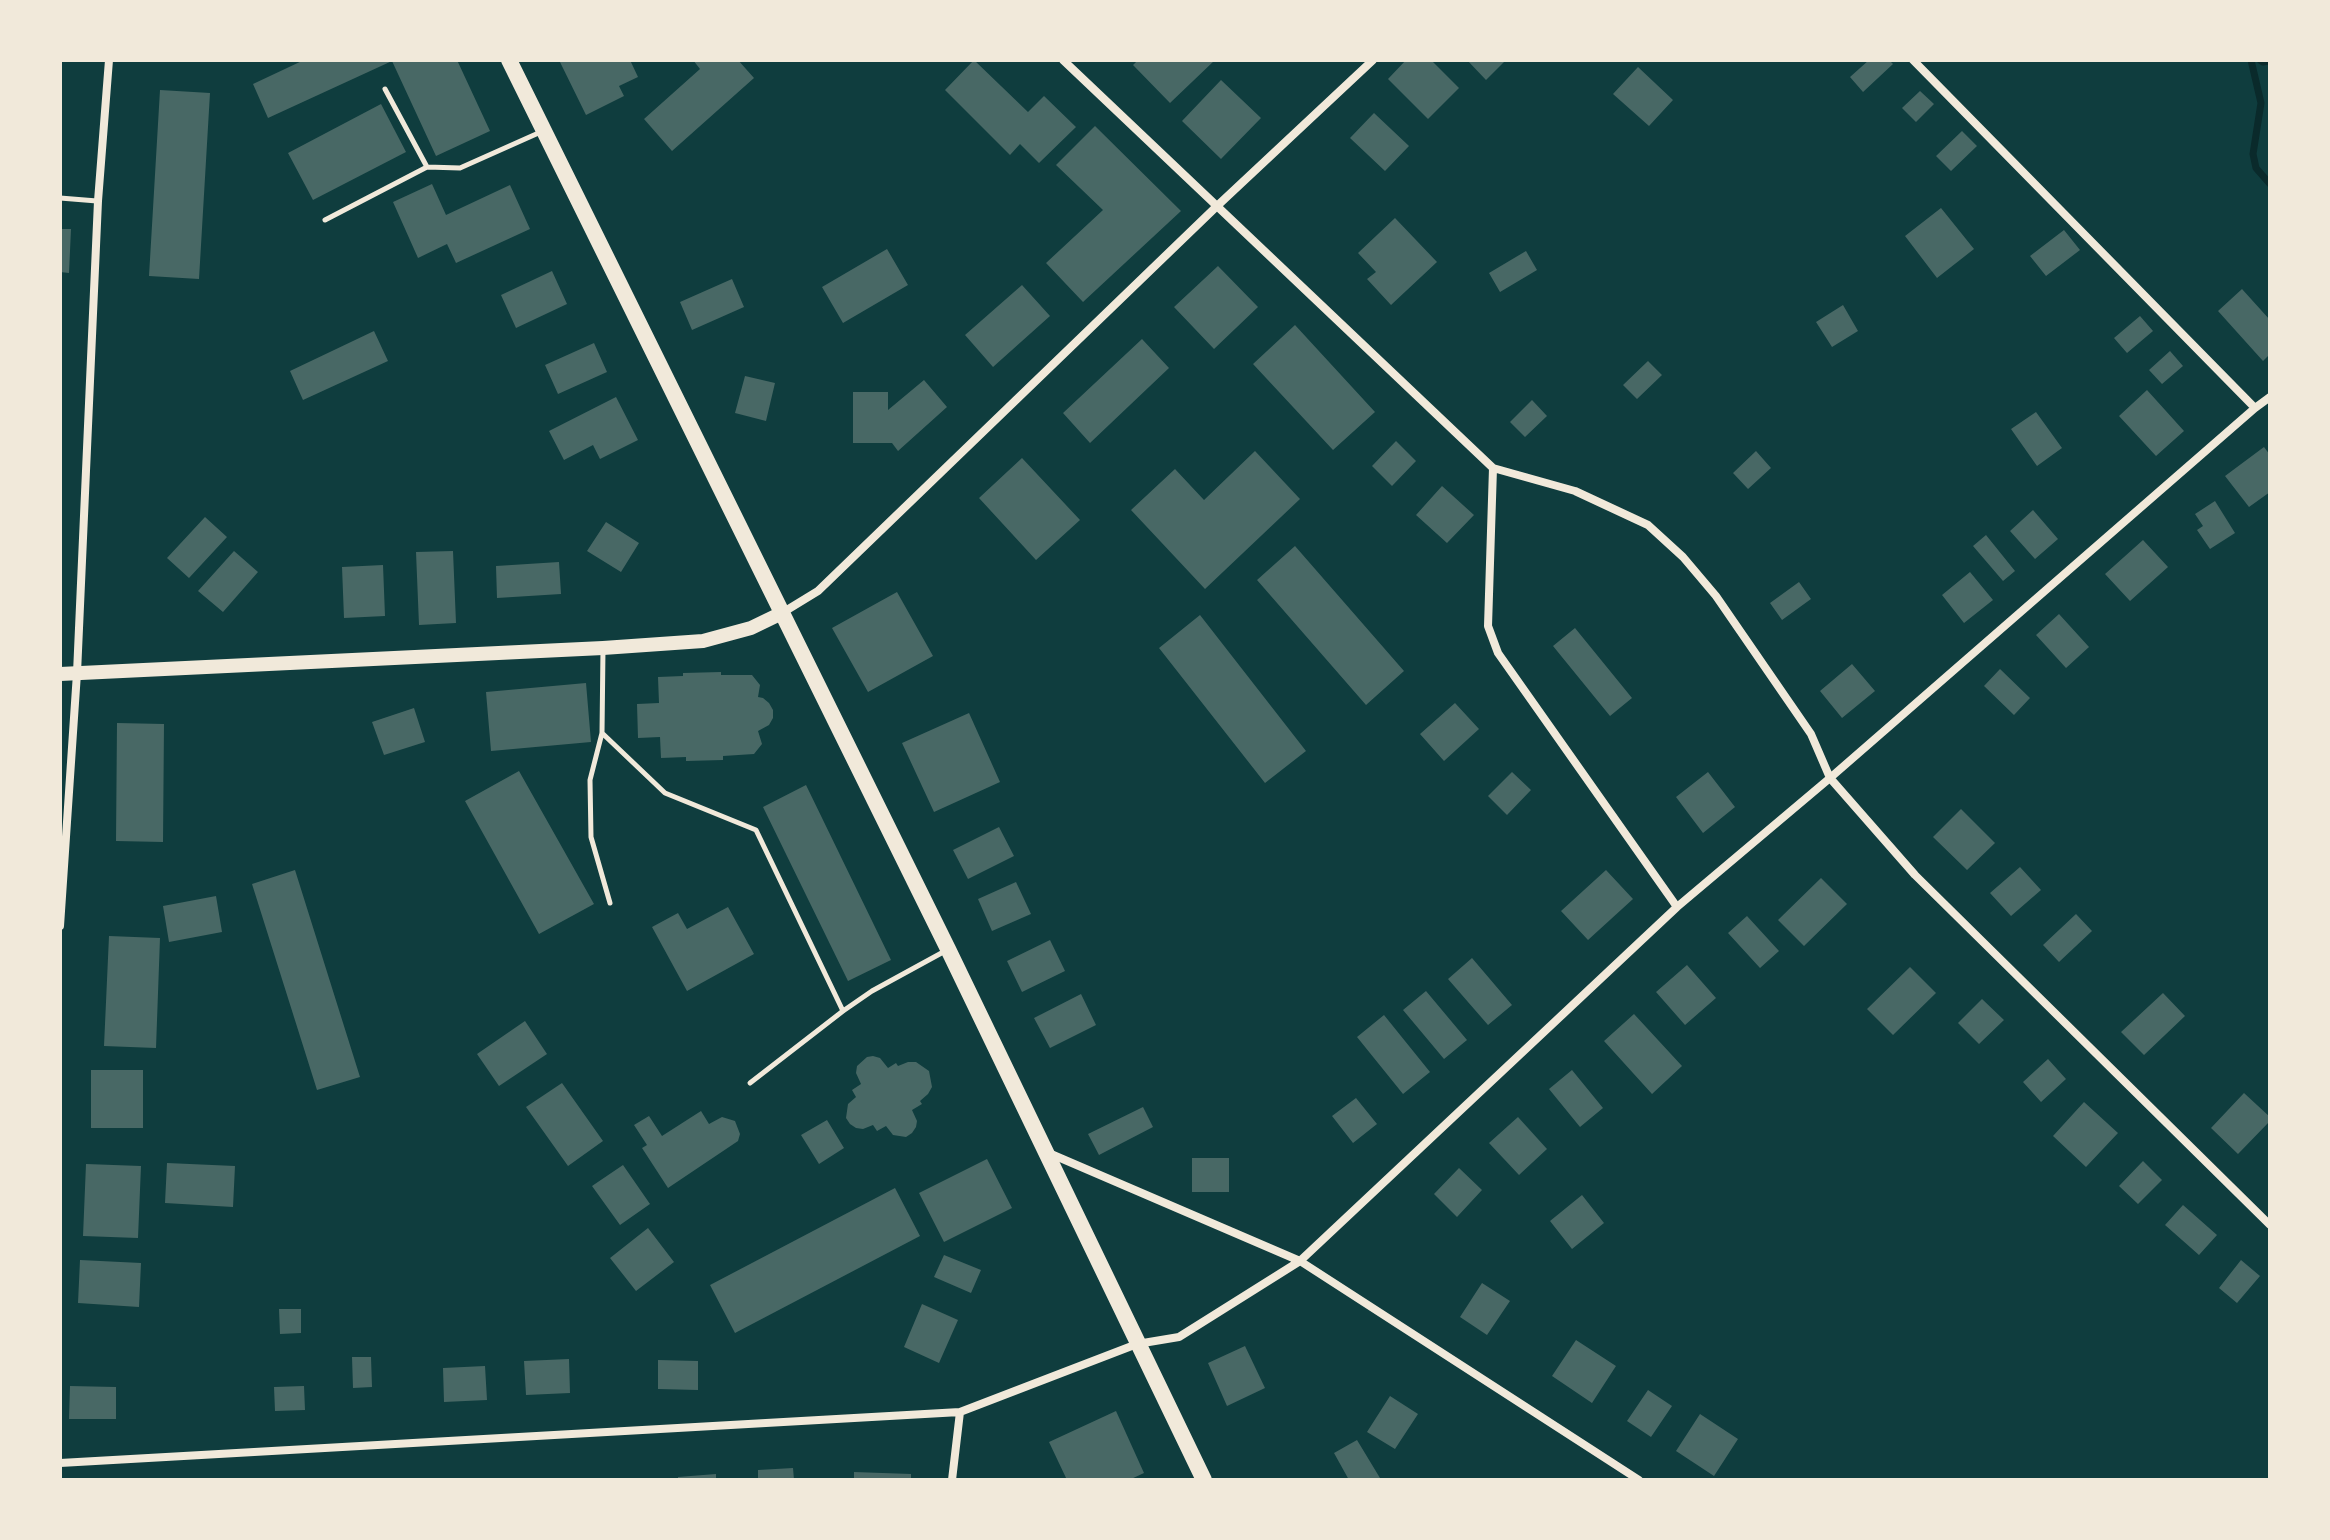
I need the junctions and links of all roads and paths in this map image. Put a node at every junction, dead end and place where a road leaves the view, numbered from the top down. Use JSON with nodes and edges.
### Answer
{"nodes":[{"id":1,"x":109,"y":60,"type":"edge"},
{"id":2,"x":509,"y":60,"type":"edge"},
{"id":3,"x":1063,"y":60,"type":"edge"},
{"id":4,"x":1373,"y":60,"type":"edge"},
{"id":5,"x":1913,"y":60,"type":"edge"},
{"id":6,"x":385,"y":89,"type":"dead end"},
{"id":7,"x":544,"y":131,"type":"junction"},
{"id":8,"x":427,"y":167,"type":"junction"},
{"id":9,"x":60,"y":198,"type":"edge"},
{"id":10,"x":98,"y":201,"type":"junction"},
{"id":11,"x":1216,"y":207,"type":"junction"},
{"id":12,"x":325,"y":220,"type":"dead end"},
{"id":13,"x":2270,"y":397,"type":"edge"},
{"id":14,"x":2255,"y":408,"type":"junction"},
{"id":15,"x":1493,"y":468,"type":"junction"},
{"id":16,"x":782,"y":613,"type":"junction"},
{"id":17,"x":603,"y":648,"type":"junction"},
{"id":18,"x":77,"y":673,"type":"junction"},
{"id":19,"x":60,"y":674,"type":"edge"},
{"id":20,"x":602,"y":733,"type":"junction"},
{"id":21,"x":1830,"y":778,"type":"junction"},
{"id":22,"x":610,"y":903,"type":"dead end"},
{"id":23,"x":1677,"y":907,"type":"junction"},
{"id":24,"x":60,"y":926,"type":"edge"},
{"id":25,"x":948,"y":949,"type":"junction"},
{"id":26,"x":843,"y":1011,"type":"junction"},
{"id":27,"x":750,"y":1083,"type":"dead end"},
{"id":28,"x":1046,"y":1152,"type":"junction"},
{"id":29,"x":2270,"y":1225,"type":"edge"},
{"id":30,"x":1300,"y":1261,"type":"junction"},
{"id":31,"x":1137,"y":1344,"type":"junction"},
{"id":32,"x":960,"y":1412,"type":"junction"},
{"id":33,"x":60,"y":1463,"type":"edge"},
{"id":34,"x":952,"y":1480,"type":"edge"},
{"id":35,"x":1204,"y":1480,"type":"edge"},
{"id":36,"x":1639,"y":1480,"type":"edge"}],
"edges":[{"from":1,"to":10,"type":"street"},
{"from":2,"to":7,"type":"main road"},
{"from":3,"to":11,"type":"street"},
{"from":4,"to":11,"type":"street"},
{"from":5,"to":14,"type":"street"},
{"from":6,"to":8,"type":"lane"},
{"from":7,"to":8,"type":"lane"},
{"from":7,"to":16,"type":"main road"},
{"from":8,"to":12,"type":"lane"},
{"from":9,"to":10,"type":"lane"},
{"from":10,"to":18,"type":"street"},
{"from":11,"to":15,"type":"street"},
{"from":11,"to":16,"type":"street"},
{"from":13,"to":14,"type":"street"},
{"from":14,"to":21,"type":"street"},
{"from":15,"to":21,"type":"street"},
{"from":15,"to":23,"type":"street"},
{"from":16,"to":17,"type":"main road"},
{"from":16,"to":25,"type":"main road"},
{"from":17,"to":18,"type":"main road"},
{"from":17,"to":20,"type":"lane"},
{"from":18,"to":19,"type":"main road"},
{"from":18,"to":24,"type":"street"},
{"from":20,"to":22,"type":"lane"},
{"from":20,"to":26,"type":"lane"},
{"from":21,"to":23,"type":"street"},
{"from":21,"to":29,"type":"street"},
{"from":23,"to":30,"type":"street"},
{"from":25,"to":26,"type":"lane"},
{"from":25,"to":28,"type":"main road"},
{"from":26,"to":27,"type":"lane"},
{"from":28,"to":30,"type":"street"},
{"from":28,"to":31,"type":"main road"},
{"from":30,"to":31,"type":"street"},
{"from":30,"to":36,"type":"street"},
{"from":31,"to":32,"type":"street"},
{"from":31,"to":35,"type":"main road"},
{"from":32,"to":33,"type":"street"},
{"from":32,"to":34,"type":"street"}]}
